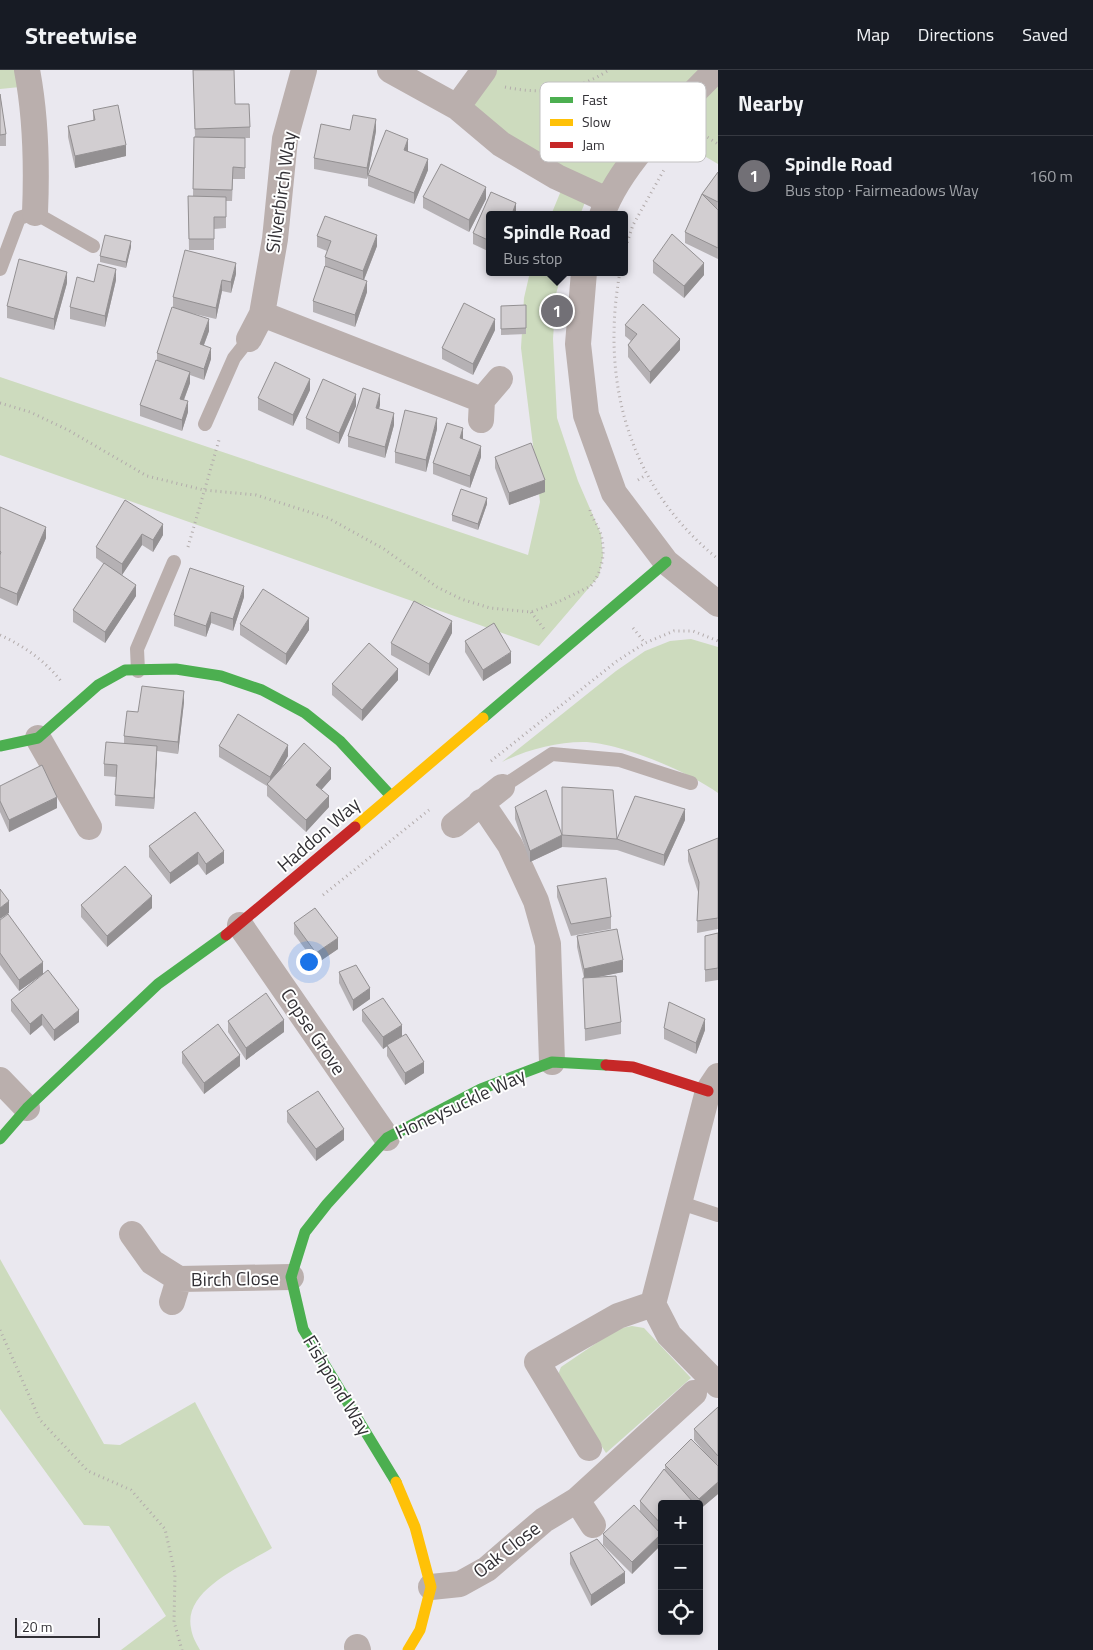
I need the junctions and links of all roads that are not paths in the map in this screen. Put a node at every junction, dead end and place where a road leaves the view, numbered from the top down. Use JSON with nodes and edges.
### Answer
{"nodes":[{"id":1,"x":27,"y":70,"type":"edge"},
{"id":2,"x":304,"y":70,"type":"edge"},
{"id":3,"x":390,"y":70,"type":"edge"},
{"id":4,"x":716,"y":70,"type":"edge"},
{"id":5,"x":480,"y":75,"type":"edge"},
{"id":6,"x":705,"y":82,"type":"edge"},
{"id":7,"x":457,"y":107,"type":"junction"},
{"id":8,"x":633,"y":162,"type":"edge"},
{"id":9,"x":604,"y":207,"type":"edge"},
{"id":10,"x":27,"y":215,"type":"junction"},
{"id":11,"x":93,"y":246,"type":"dead end"},
{"id":12,"x":0,"y":269,"type":"edge"},
{"id":13,"x":584,"y":276,"type":"edge"},
{"id":14,"x":262,"y":314,"type":"junction"},
{"id":15,"x":249,"y":339,"type":"joint"},
{"id":16,"x":500,"y":379,"type":"dead end"},
{"id":17,"x":205,"y":424,"type":"dead end"},
{"id":18,"x":174,"y":562,"type":"dead end"},
{"id":19,"x":666,"y":562,"type":"junction"},
{"id":20,"x":718,"y":604,"type":"edge"},
{"id":21,"x":138,"y":671,"type":"junction"},
{"id":22,"x":38,"y":738,"type":"junction"},
{"id":23,"x":0,"y":746,"type":"edge"},
{"id":24,"x":691,"y":783,"type":"dead end"},
{"id":25,"x":502,"y":787,"type":"joint"},
{"id":26,"x":390,"y":795,"type":"junction"},
{"id":27,"x":481,"y":802,"type":"junction"},
{"id":28,"x":454,"y":825,"type":"dead end"},
{"id":29,"x":89,"y":827,"type":"dead end"},
{"id":30,"x":240,"y":925,"type":"junction"},
{"id":31,"x":552,"y":1062,"type":"junction"},
{"id":32,"x":0,"y":1080,"type":"edge"},
{"id":33,"x":713,"y":1083,"type":"edge"},
{"id":34,"x":27,"y":1108,"type":"junction"},
{"id":35,"x":387,"y":1138,"type":"junction"},
{"id":36,"x":0,"y":1139,"type":"edge"},
{"id":37,"x":678,"y":1202,"type":"junction"},
{"id":38,"x":718,"y":1215,"type":"edge"},
{"id":39,"x":132,"y":1234,"type":"dead end"},
{"id":40,"x":291,"y":1277,"type":"junction"},
{"id":41,"x":653,"y":1304,"type":"junction"},
{"id":42,"x":718,"y":1384,"type":"edge"},
{"id":43,"x":694,"y":1392,"type":"dead end"},
{"id":44,"x":589,"y":1448,"type":"dead end"},
{"id":45,"x":578,"y":1500,"type":"junction"},
{"id":46,"x":592,"y":1525,"type":"dead end"},
{"id":47,"x":431,"y":1587,"type":"junction"},
{"id":48,"x":408,"y":1650,"type":"edge"}],
"edges":[{"from":1,"to":10,"type":"street"},
{"from":2,"to":14,"type":"street","name":"Silverbirch Way"},
{"from":3,"to":7,"type":"street"},
{"from":4,"to":6,"type":"street"},
{"from":5,"to":7,"type":"street"},
{"from":7,"to":9,"type":"street"},
{"from":8,"to":9,"type":"street"},
{"from":10,"to":11,"type":"lane"},
{"from":10,"to":12,"type":"lane"},
{"from":13,"to":19,"type":"street"},
{"from":14,"to":15,"type":"street","name":"Silverbirch Way"},
{"from":14,"to":16,"type":"street"},
{"from":15,"to":17,"type":"lane"},
{"from":18,"to":21,"type":"lane"},
{"from":19,"to":20,"type":"street"},
{"from":19,"to":26,"type":"street","name":"Haddon Way"},
{"from":21,"to":22,"type":"street"},
{"from":21,"to":26,"type":"street"},
{"from":22,"to":23,"type":"street"},
{"from":22,"to":29,"type":"street"},
{"from":24,"to":25,"type":"lane"},
{"from":25,"to":27,"type":"street"},
{"from":26,"to":30,"type":"street","name":"Haddon Way"},
{"from":27,"to":28,"type":"street"},
{"from":27,"to":31,"type":"street"},
{"from":30,"to":34,"type":"street","name":"Haddon Way"},
{"from":30,"to":35,"type":"street","name":"Copse Grove"},
{"from":31,"to":33,"type":"street","name":"Honeysuckle Way"},
{"from":31,"to":35,"type":"street","name":"Honeysuckle Way"},
{"from":32,"to":34,"type":"street"},
{"from":33,"to":37,"type":"street","name":"Honeysuckle Way"},
{"from":34,"to":36,"type":"street","name":"Haddon Way"},
{"from":35,"to":40,"type":"street"},
{"from":37,"to":38,"type":"lane"},
{"from":37,"to":41,"type":"street","name":"Honeysuckle Way"},
{"from":39,"to":40,"type":"street","name":"Birch Close"},
{"from":40,"to":47,"type":"street","name":"Fishpond Way"},
{"from":41,"to":42,"type":"street"},
{"from":41,"to":44,"type":"street"},
{"from":43,"to":45,"type":"street","name":"Oak Close"},
{"from":45,"to":46,"type":"street"},
{"from":45,"to":47,"type":"street","name":"Oak Close"},
{"from":47,"to":48,"type":"street","name":"Fishpond Way"}]}
